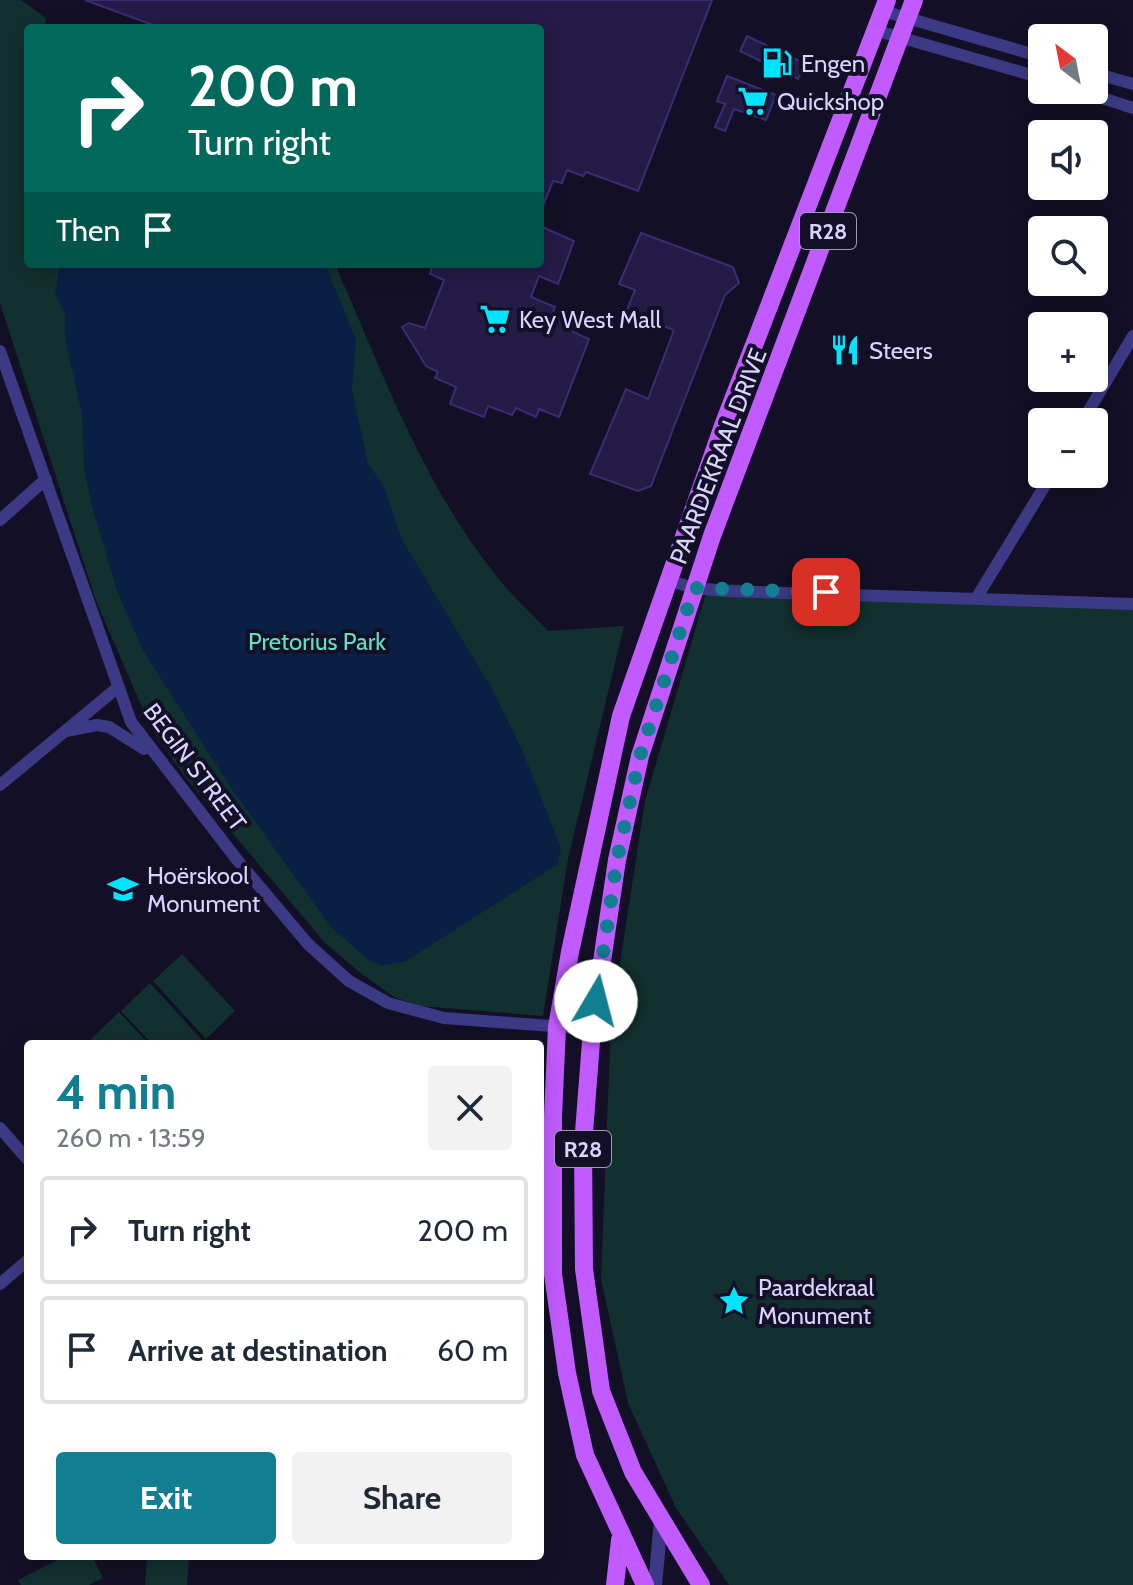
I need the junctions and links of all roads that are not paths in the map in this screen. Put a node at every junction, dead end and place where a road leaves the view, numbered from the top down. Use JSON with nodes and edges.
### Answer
{"nodes":[{"id":1,"x":885,"y":5,"type":"edge"},
{"id":2,"x":911,"y":8,"type":"edge"},
{"id":3,"x":878,"y":31,"type":"junction"},
{"id":4,"x":899,"y":37,"type":"junction"},
{"id":5,"x":1028,"y":52,"type":"edge"},
{"id":6,"x":1028,"y":74,"type":"edge"},
{"id":7,"x":1108,"y":78,"type":"edge"},
{"id":8,"x":1133,"y":87,"type":"edge"},
{"id":9,"x":1108,"y":100,"type":"edge"},
{"id":10,"x":1130,"y":107,"type":"edge"},
{"id":11,"x":1133,"y":336,"type":"edge"},
{"id":12,"x":0,"y":351,"type":"edge"},
{"id":13,"x":1128,"y":356,"type":"edge"},
{"id":14,"x":1092,"y":408,"type":"edge"},
{"id":15,"x":46,"y":479,"type":"junction"},
{"id":16,"x":1043,"y":488,"type":"edge"},
{"id":17,"x":0,"y":520,"type":"edge"},
{"id":18,"x":670,"y":581,"type":"junction"},
{"id":19,"x":694,"y":588,"type":"junction"},
{"id":20,"x":977,"y":597,"type":"junction"},
{"id":21,"x":1133,"y":604,"type":"edge"},
{"id":22,"x":117,"y":688,"type":"junction"},
{"id":23,"x":62,"y":732,"type":"junction"},
{"id":24,"x":154,"y":754,"type":"junction"},
{"id":25,"x":0,"y":785,"type":"edge"},
{"id":26,"x":557,"y":1027,"type":"junction"},
{"id":27,"x":592,"y":1029,"type":"junction"},
{"id":28,"x":0,"y":1128,"type":"edge"},
{"id":29,"x":24,"y":1155,"type":"edge"},
{"id":30,"x":24,"y":1263,"type":"edge"},
{"id":31,"x":0,"y":1284,"type":"edge"},
{"id":32,"x":661,"y":1521,"type":"junction"},
{"id":33,"x":619,"y":1532,"type":"junction"},
{"id":34,"x":615,"y":1585,"type":"edge"},
{"id":35,"x":645,"y":1585,"type":"edge"},
{"id":36,"x":655,"y":1585,"type":"edge"},
{"id":37,"x":701,"y":1585,"type":"edge"}],
"edges":[{"from":1,"to":2,"type":"street"},
{"from":1,"to":3,"type":"main road","name":"PAARDEKRAAL DRIVE","number":"R28"},
{"from":2,"to":4,"type":"main road","name":"PAARDEKRAAL DRIVE","number":"R28"},
{"from":2,"to":5,"type":"street"},
{"from":3,"to":4,"type":"street"},
{"from":3,"to":18,"type":"main road","name":"PAARDEKRAAL DRIVE","number":"R28"},
{"from":4,"to":6,"type":"street"},
{"from":4,"to":19,"type":"main road","name":"PAARDEKRAAL DRIVE","number":"R28"},
{"from":7,"to":8,"type":"street"},
{"from":8,"to":10,"type":"street"},
{"from":9,"to":10,"type":"street"},
{"from":11,"to":13,"type":"street"},
{"from":12,"to":15,"type":"street","name":"BEGIN STREET"},
{"from":13,"to":14,"type":"street"},
{"from":15,"to":17,"type":"street"},
{"from":15,"to":22,"type":"street","name":"BEGIN STREET"},
{"from":16,"to":20,"type":"street"},
{"from":18,"to":19,"type":"street"},
{"from":18,"to":26,"type":"main road","name":"PAARDEKRAAL DRIVE","number":"R28"},
{"from":19,"to":20,"type":"street"},
{"from":19,"to":27,"type":"main road","name":"PAARDEKRAAL DRIVE","number":"R28"},
{"from":20,"to":21,"type":"street"},
{"from":22,"to":23,"type":"street"},
{"from":22,"to":24,"type":"street","name":"BEGIN STREET"},
{"from":23,"to":24,"type":"street"},
{"from":23,"to":25,"type":"street"},
{"from":24,"to":26,"type":"street","name":"BEGIN STREET"},
{"from":26,"to":27,"type":"street","name":"BEGIN STREET"},
{"from":26,"to":33,"type":"main road","name":"PAARDEKRAAL DRIVE","number":"R28"},
{"from":27,"to":32,"type":"main road","name":"PAARDEKRAAL DRIVE","number":"R28"},
{"from":28,"to":29,"type":"street"},
{"from":30,"to":31,"type":"street"},
{"from":32,"to":36,"type":"street"},
{"from":32,"to":37,"type":"main road","name":"PAARDEKRAAL DRIVE","number":"R28"},
{"from":33,"to":34,"type":"main road"},
{"from":33,"to":35,"type":"main road","name":"PAARDEKRAAL DRIVE","number":"R28"}]}
